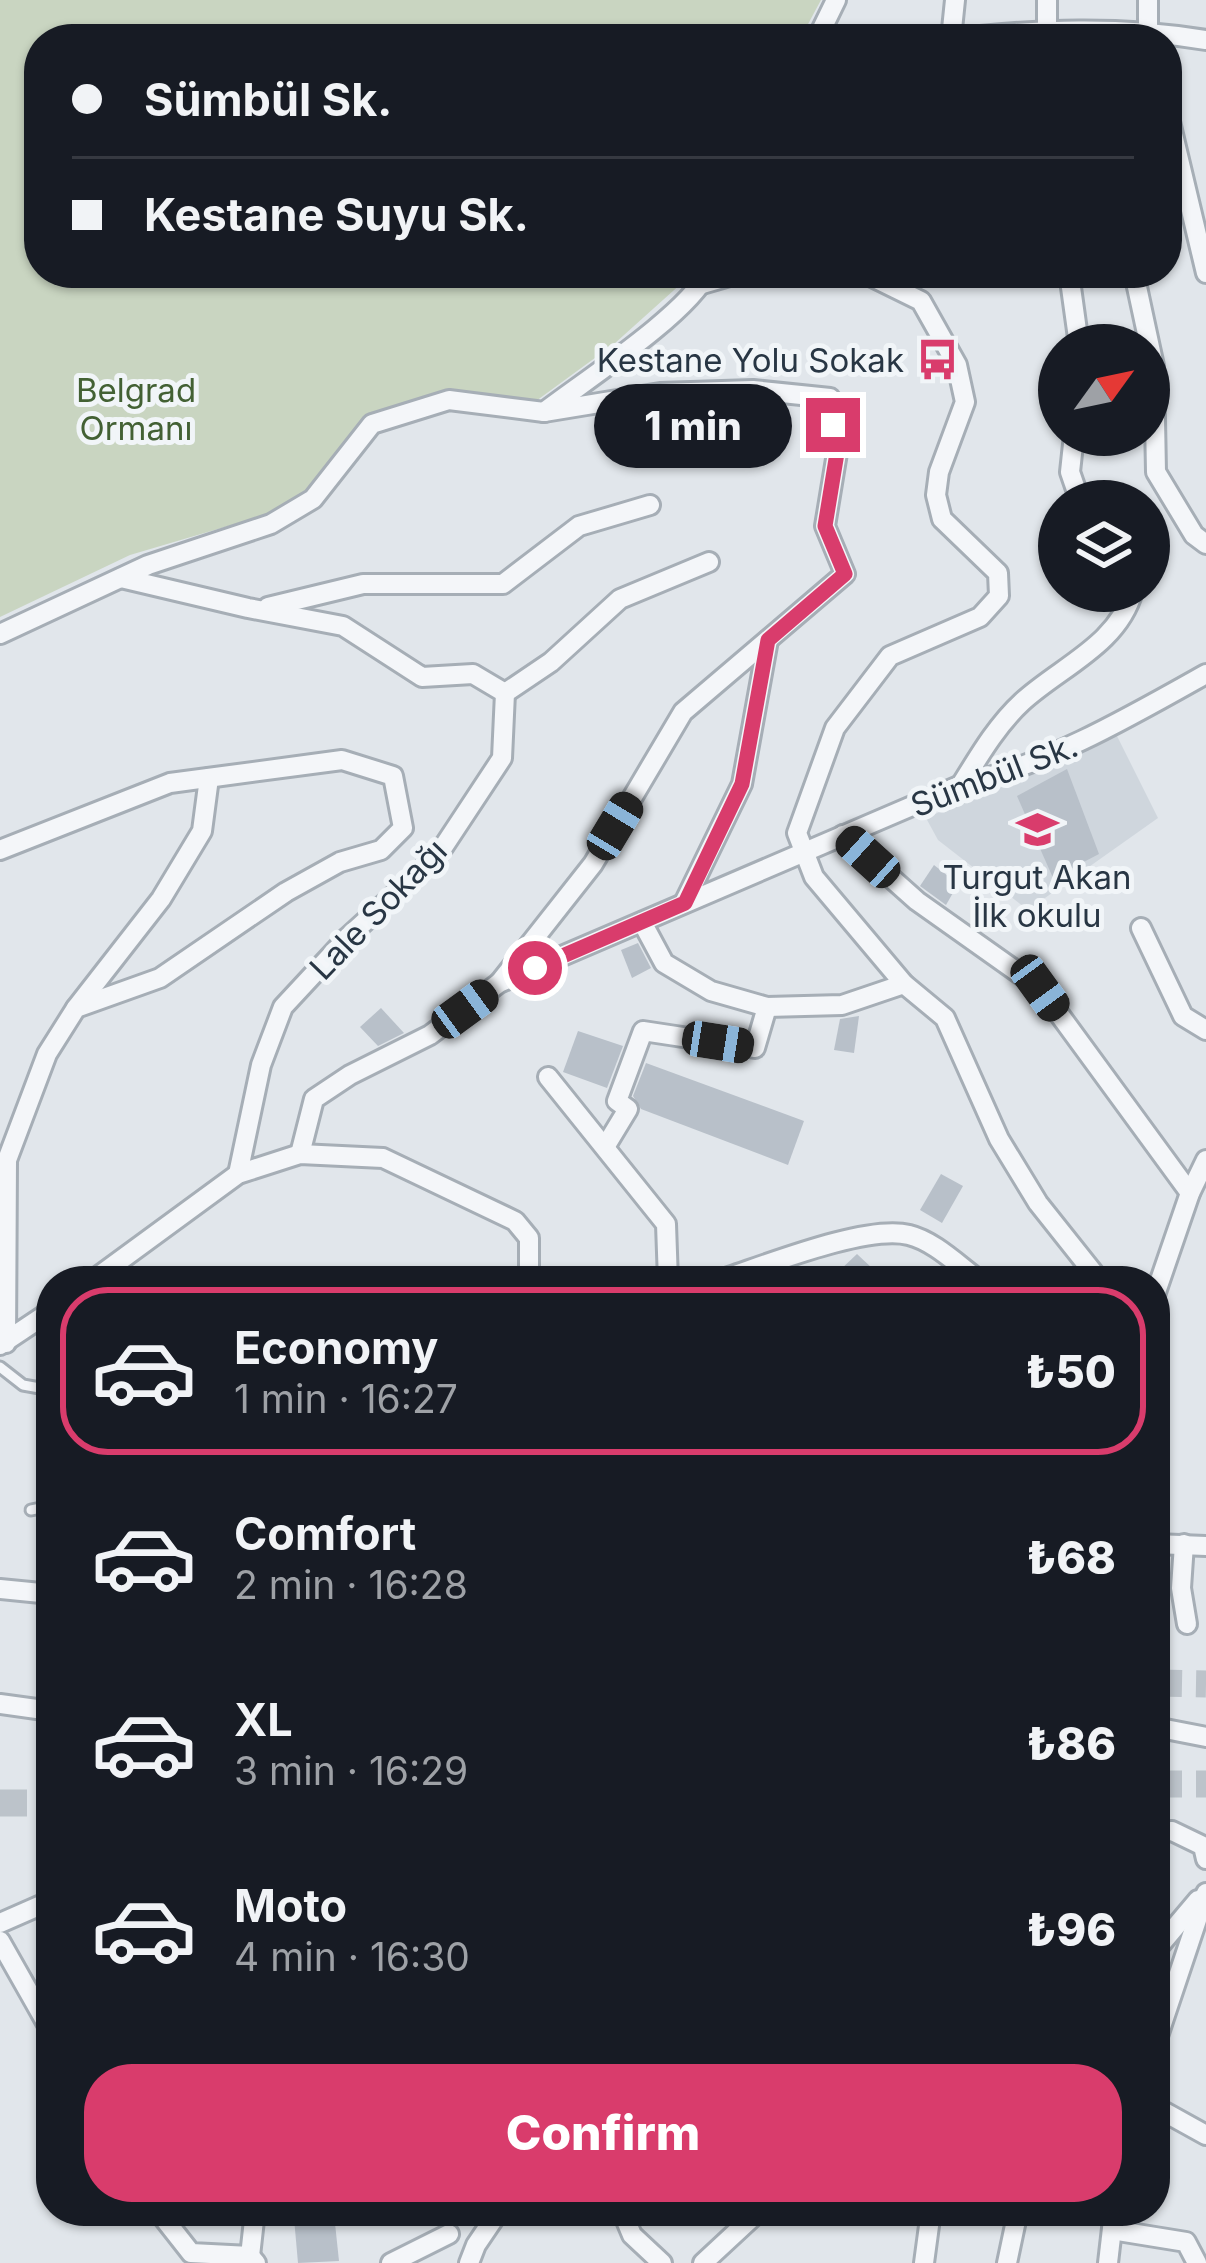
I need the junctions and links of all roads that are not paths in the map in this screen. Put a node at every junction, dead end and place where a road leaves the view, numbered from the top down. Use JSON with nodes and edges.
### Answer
{"nodes":[{"id":1,"x":1182,"y":172,"type":"edge"},
{"id":2,"x":1206,"y":272,"type":"edge"},
{"id":3,"x":696,"y":288,"type":"edge"},
{"id":4,"x":895,"y":288,"type":"edge"},
{"id":5,"x":1072,"y":288,"type":"edge"},
{"id":6,"x":1137,"y":288,"type":"edge"},
{"id":7,"x":1076,"y":324,"type":"edge"},
{"id":8,"x":544,"y":412,"type":"junction"},
{"id":9,"x":650,"y":505,"type":"dead end"},
{"id":10,"x":1206,"y":544,"type":"edge"},
{"id":11,"x":709,"y":562,"type":"dead end"},
{"id":12,"x":121,"y":578,"type":"junction"},
{"id":13,"x":257,"y":610,"type":"junction"},
{"id":14,"x":1122,"y":612,"type":"edge"},
{"id":15,"x":0,"y":634,"type":"edge"},
{"id":16,"x":768,"y":640,"type":"junction"},
{"id":17,"x":1206,"y":674,"type":"edge"},
{"id":18,"x":506,"y":693,"type":"junction"},
{"id":19,"x":209,"y":778,"type":"junction"},
{"id":20,"x":961,"y":784,"type":"junction"},
{"id":21,"x":844,"y":835,"type":"junction"},
{"id":22,"x":0,"y":850,"type":"edge"},
{"id":23,"x":804,"y":852,"type":"junction"},
{"id":24,"x":685,"y":903,"type":"junction"},
{"id":25,"x":642,"y":922,"type":"junction"},
{"id":26,"x":1141,"y":928,"type":"dead end"},
{"id":27,"x":500,"y":983,"type":"junction"},
{"id":28,"x":904,"y":984,"type":"junction"},
{"id":29,"x":767,"y":1007,"type":"junction"},
{"id":30,"x":76,"y":1008,"type":"junction"},
{"id":31,"x":1206,"y":1030,"type":"edge"},
{"id":32,"x":548,"y":1077,"type":"dead end"},
{"id":33,"x":605,"y":1147,"type":"junction"},
{"id":34,"x":300,"y":1154,"type":"junction"},
{"id":35,"x":1206,"y":1160,"type":"edge"},
{"id":36,"x":238,"y":1174,"type":"junction"},
{"id":37,"x":3,"y":1188,"type":"edge"},
{"id":38,"x":1190,"y":1192,"type":"junction"},
{"id":39,"x":112,"y":1266,"type":"edge"},
{"id":40,"x":530,"y":1266,"type":"edge"},
{"id":41,"x":667,"y":1266,"type":"edge"},
{"id":42,"x":765,"y":1266,"type":"edge"},
{"id":43,"x":958,"y":1266,"type":"edge"},
{"id":44,"x":1088,"y":1266,"type":"edge"},
{"id":45,"x":1165,"y":1266,"type":"edge"},
{"id":46,"x":36,"y":1321,"type":"edge"},
{"id":47,"x":3,"y":1344,"type":"edge"},
{"id":48,"x":0,"y":1367,"type":"edge"},
{"id":49,"x":36,"y":1387,"type":"edge"},
{"id":50,"x":36,"y":1509,"type":"edge"},
{"id":51,"x":31,"y":1510,"type":"dead end"},
{"id":52,"x":1170,"y":1544,"type":"edge"},
{"id":53,"x":1184,"y":1544,"type":"junction"},
{"id":54,"x":1206,"y":1546,"type":"edge"},
{"id":55,"x":0,"y":1589,"type":"edge"},
{"id":56,"x":36,"y":1593,"type":"edge"},
{"id":57,"x":1187,"y":1624,"type":"dead end"},
{"id":58,"x":0,"y":1704,"type":"edge"},
{"id":59,"x":36,"y":1709,"type":"edge"},
{"id":60,"x":1170,"y":1730,"type":"edge"},
{"id":61,"x":1206,"y":1737,"type":"edge"},
{"id":62,"x":1170,"y":1831,"type":"edge"},
{"id":63,"x":1205,"y":1850,"type":"edge"},
{"id":64,"x":1206,"y":1892,"type":"edge"},
{"id":65,"x":36,"y":1907,"type":"edge"},
{"id":66,"x":0,"y":1923,"type":"edge"},
{"id":67,"x":1170,"y":1934,"type":"edge"},
{"id":68,"x":0,"y":1941,"type":"edge"},
{"id":69,"x":1170,"y":2000,"type":"edge"},
{"id":70,"x":36,"y":2005,"type":"edge"},
{"id":71,"x":1170,"y":2115,"type":"edge"},
{"id":72,"x":1206,"y":2135,"type":"edge"},
{"id":73,"x":170,"y":2226,"type":"edge"},
{"id":74,"x":254,"y":2226,"type":"edge"},
{"id":75,"x":489,"y":2226,"type":"edge"},
{"id":76,"x":628,"y":2226,"type":"edge"},
{"id":77,"x":742,"y":2226,"type":"edge"},
{"id":78,"x":930,"y":2226,"type":"edge"},
{"id":79,"x":1015,"y":2226,"type":"edge"},
{"id":80,"x":1112,"y":2226,"type":"edge"},
{"id":81,"x":1133,"y":2226,"type":"edge"},
{"id":82,"x":449,"y":2234,"type":"dead end"},
{"id":83,"x":253,"y":2259,"type":"edge"},
{"id":84,"x":391,"y":2263,"type":"edge"},
{"id":85,"x":470,"y":2263,"type":"edge"},
{"id":86,"x":662,"y":2263,"type":"edge"},
{"id":87,"x":703,"y":2263,"type":"edge"},
{"id":88,"x":924,"y":2263,"type":"edge"},
{"id":89,"x":1007,"y":2263,"type":"edge"},
{"id":90,"x":1108,"y":2263,"type":"edge"},
{"id":91,"x":1197,"y":2263,"type":"edge"}],
"edges":[{"from":1,"to":2,"type":"street"},
{"from":3,"to":8,"type":"street"},
{"from":4,"to":23,"type":"street"},
{"from":5,"to":7,"type":"street"},
{"from":6,"to":10,"type":"street"},
{"from":8,"to":12,"type":"street"},
{"from":8,"to":16,"type":"street"},
{"from":9,"to":13,"type":"street"},
{"from":11,"to":18,"type":"street"},
{"from":12,"to":13,"type":"street"},
{"from":12,"to":15,"type":"street"},
{"from":13,"to":18,"type":"street"},
{"from":14,"to":20,"type":"street"},
{"from":16,"to":24,"type":"street"},
{"from":16,"to":27,"type":"street"},
{"from":17,"to":20,"type":"street","name":"Sümbül Sk."},
{"from":18,"to":36,"type":"street","name":"Lale Sokağı"},
{"from":19,"to":22,"type":"street"},
{"from":19,"to":30,"type":"street"},
{"from":19,"to":30,"type":"street"},
{"from":20,"to":21,"type":"street","name":"Sümbül Sk."},
{"from":21,"to":23,"type":"street","name":"Sümbül Sk."},
{"from":21,"to":38,"type":"street"},
{"from":23,"to":24,"type":"street","name":"Sümbül Sk."},
{"from":23,"to":28,"type":"street"},
{"from":24,"to":25,"type":"street","name":"Sümbül Sk."},
{"from":25,"to":27,"type":"street","name":"Sümbül Sk."},
{"from":25,"to":29,"type":"street"},
{"from":26,"to":31,"type":"street"},
{"from":27,"to":34,"type":"street","name":"Sümbül Sk."},
{"from":28,"to":29,"type":"street"},
{"from":28,"to":44,"type":"street"},
{"from":29,"to":33,"type":"street"},
{"from":30,"to":37,"type":"street"},
{"from":32,"to":33,"type":"street"},
{"from":33,"to":41,"type":"street"},
{"from":34,"to":36,"type":"street"},
{"from":34,"to":40,"type":"street"},
{"from":35,"to":38,"type":"street"},
{"from":36,"to":39,"type":"street"},
{"from":37,"to":47,"type":"street"},
{"from":38,"to":45,"type":"street"},
{"from":42,"to":43,"type":"street"},
{"from":46,"to":47,"type":"street"},
{"from":48,"to":49,"type":"lane"},
{"from":50,"to":51,"type":"lane"},
{"from":52,"to":53,"type":"street"},
{"from":53,"to":54,"type":"street"},
{"from":53,"to":57,"type":"street"},
{"from":55,"to":56,"type":"street"},
{"from":58,"to":59,"type":"street"},
{"from":60,"to":61,"type":"street"},
{"from":62,"to":63,"type":"street"},
{"from":64,"to":67,"type":"street"},
{"from":64,"to":69,"type":"street"},
{"from":65,"to":66,"type":"street"},
{"from":68,"to":70,"type":"street"},
{"from":71,"to":72,"type":"street"},
{"from":73,"to":83,"type":"street"},
{"from":74,"to":83,"type":"street"},
{"from":75,"to":85,"type":"street"},
{"from":76,"to":86,"type":"street"},
{"from":77,"to":87,"type":"street"},
{"from":78,"to":88,"type":"street"},
{"from":79,"to":89,"type":"street"},
{"from":80,"to":90,"type":"street"},
{"from":81,"to":91,"type":"street"},
{"from":82,"to":84,"type":"street"}]}
